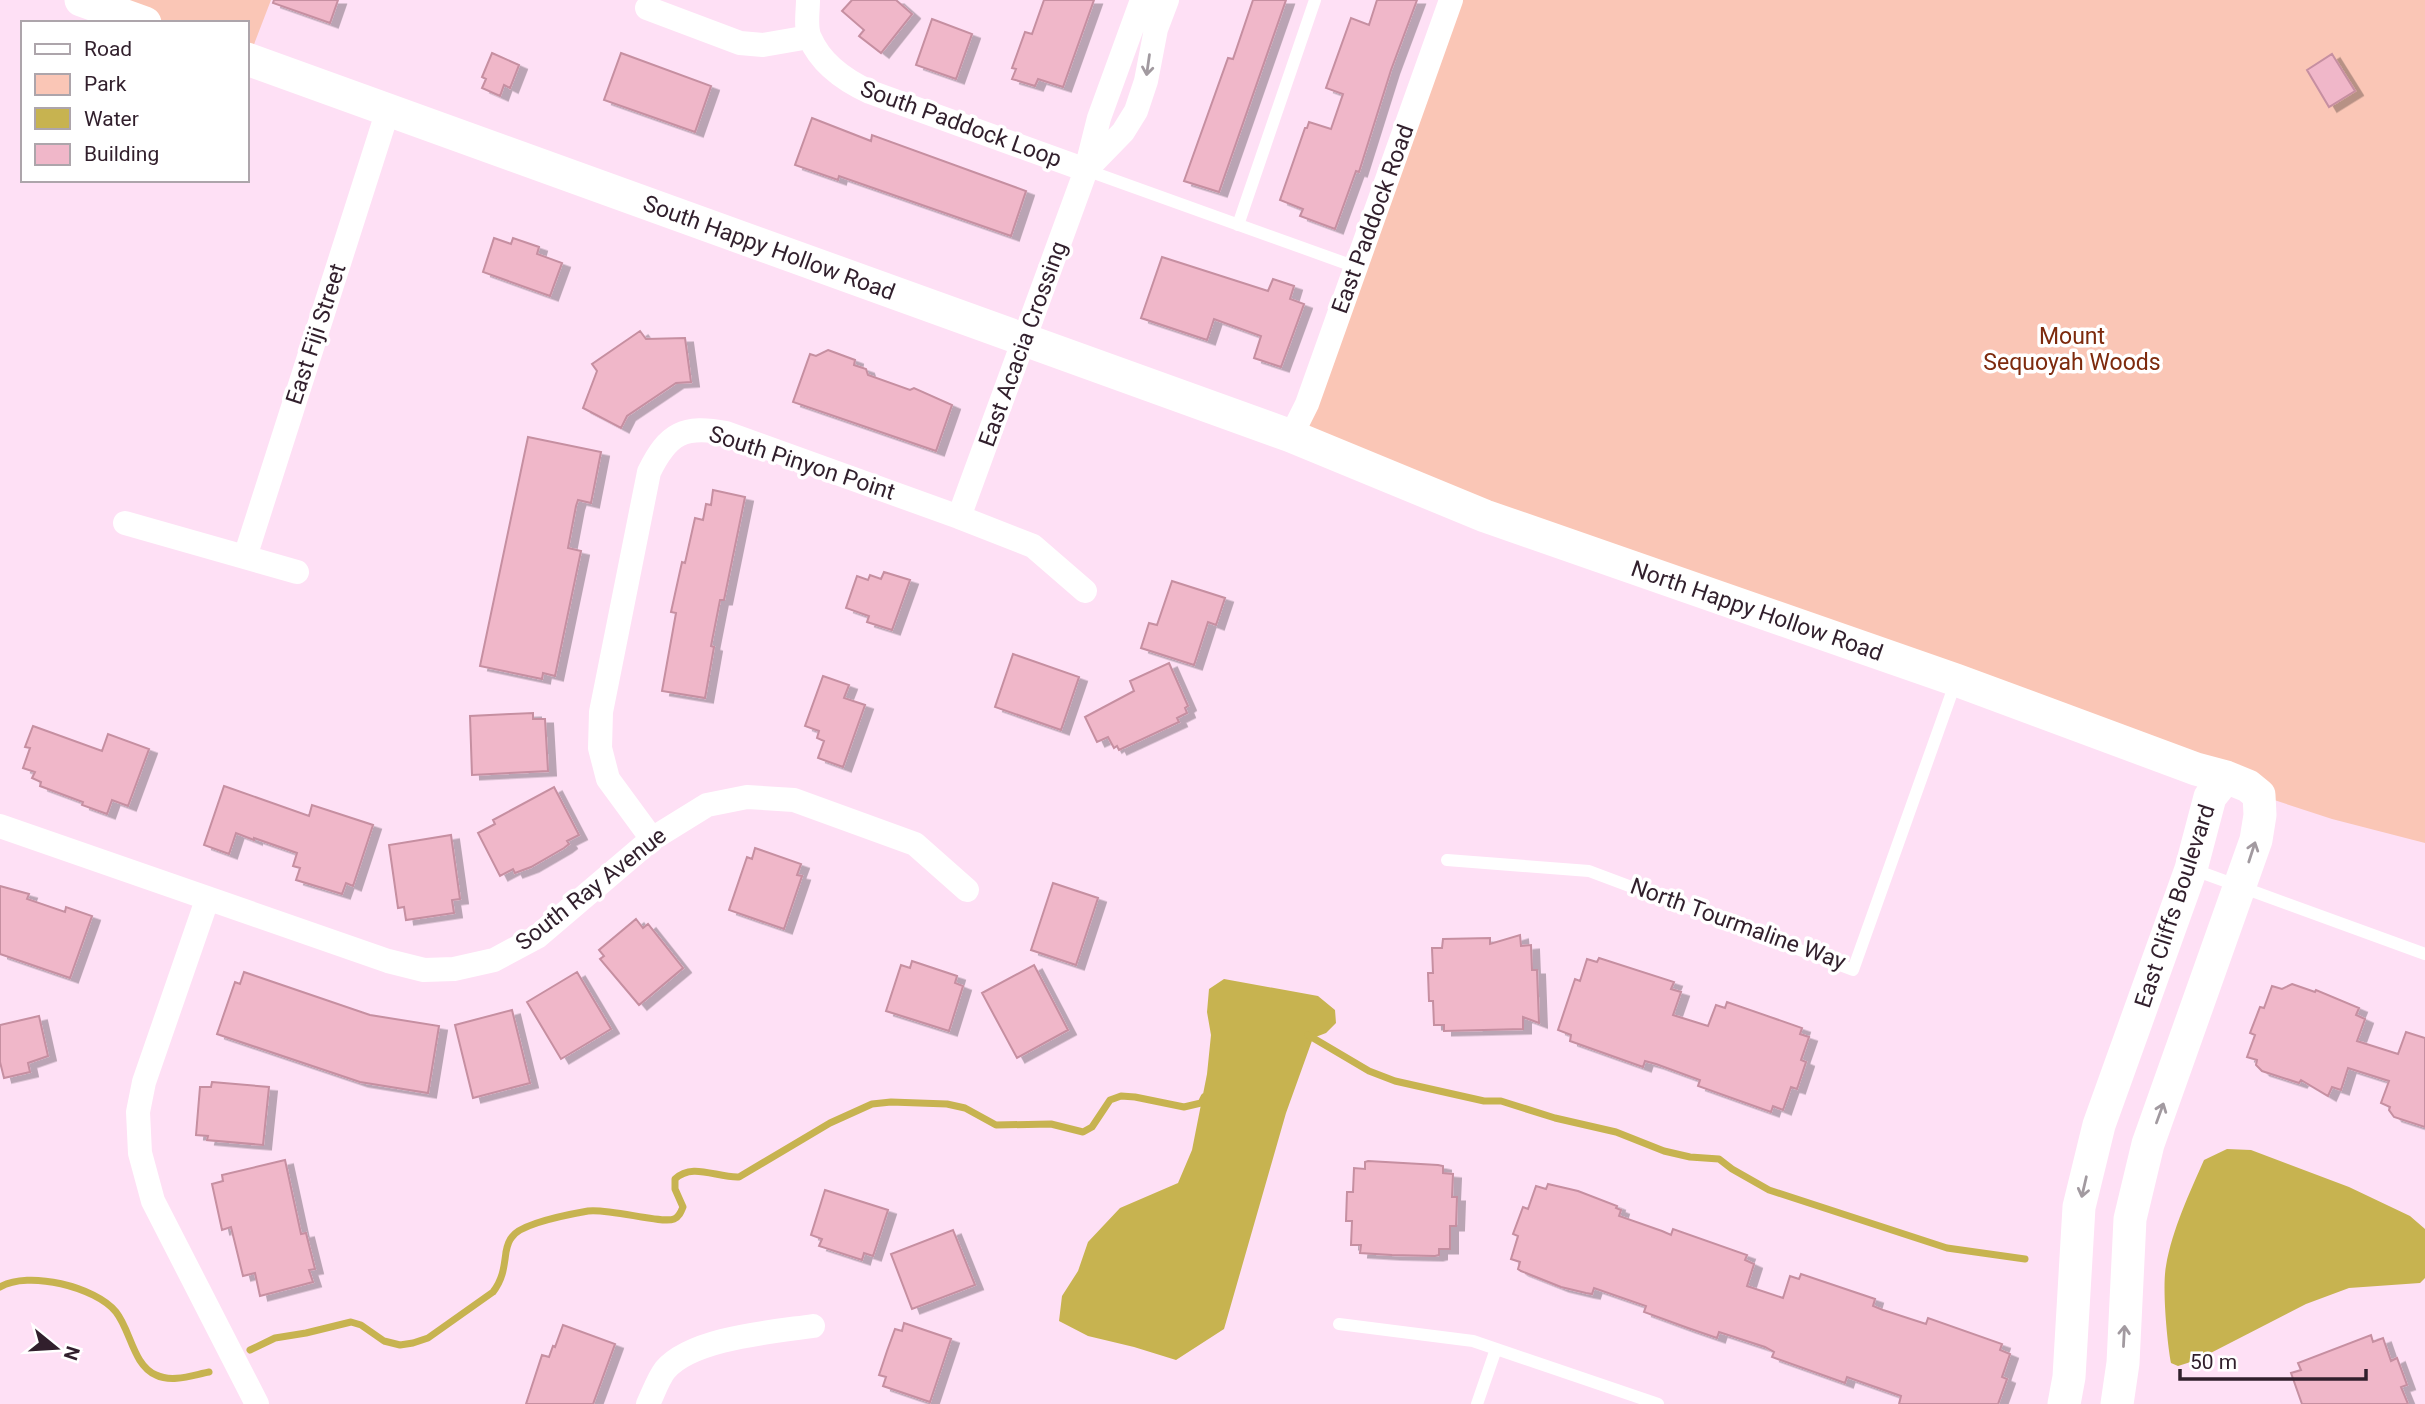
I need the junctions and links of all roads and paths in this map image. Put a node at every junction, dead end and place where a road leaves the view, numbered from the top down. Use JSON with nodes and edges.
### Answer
{"nodes":[{"id":1,"x":81,"y":0,"type":"edge"},
{"id":2,"x":808,"y":0,"type":"edge"},
{"id":3,"x":1142,"y":0,"type":"edge"},
{"id":4,"x":1167,"y":0,"type":"edge"},
{"id":5,"x":1315,"y":0,"type":"edge"},
{"id":6,"x":1451,"y":0,"type":"edge"},
{"id":7,"x":647,"y":8,"type":"dead end"},
{"id":8,"x":139,"y":21,"type":"edge"},
{"id":9,"x":809,"y":37,"type":"junction"},
{"id":10,"x":248,"y":60,"type":"edge"},
{"id":11,"x":388,"y":110,"type":"junction"},
{"id":12,"x":1086,"y":170,"type":"junction"},
{"id":13,"x":1238,"y":225,"type":"junction"},
{"id":14,"x":1356,"y":267,"type":"junction"},
{"id":15,"x":1025,"y":340,"type":"junction"},
{"id":16,"x":1291,"y":436,"type":"junction"},
{"id":17,"x":959,"y":517,"type":"junction"},
{"id":18,"x":125,"y":523,"type":"dead end"},
{"id":19,"x":245,"y":557,"type":"junction"},
{"id":20,"x":297,"y":572,"type":"dead end"},
{"id":21,"x":1085,"y":591,"type":"dead end"},
{"id":22,"x":1956,"y":680,"type":"junction"},
{"id":23,"x":2226,"y":777,"type":"junction"},
{"id":24,"x":0,"y":826,"type":"edge"},
{"id":25,"x":652,"y":839,"type":"junction"},
{"id":26,"x":1447,"y":860,"type":"dead end"},
{"id":27,"x":2191,"y":869,"type":"junction"},
{"id":28,"x":2241,"y":887,"type":"junction"},
{"id":29,"x":967,"y":890,"type":"dead end"},
{"id":30,"x":207,"y":900,"type":"junction"},
{"id":31,"x":2425,"y":954,"type":"edge"},
{"id":32,"x":2094,"y":1146,"type":"junction"},
{"id":33,"x":2144,"y":1160,"type":"junction"},
{"id":34,"x":1339,"y":1324,"type":"dead end"},
{"id":35,"x":813,"y":1326,"type":"dead end"},
{"id":36,"x":1496,"y":1349,"type":"junction"},
{"id":37,"x":257,"y":1404,"type":"edge"},
{"id":38,"x":648,"y":1404,"type":"edge"},
{"id":39,"x":1478,"y":1404,"type":"edge"},
{"id":40,"x":1658,"y":1404,"type":"edge"},
{"id":41,"x":2064,"y":1404,"type":"edge"},
{"id":42,"x":2117,"y":1404,"type":"edge"}],
"edges":[{"from":1,"to":8,"type":"street"},
{"from":2,"to":9,"type":"street"},
{"from":3,"to":12,"type":"street","name":"East Acacia Crossing"},
{"from":4,"to":12,"type":"street","name":"East Acacia Crossing","one_way":true},
{"from":5,"to":13,"type":"lane"},
{"from":6,"to":14,"type":"street","name":"East Paddock Road"},
{"from":7,"to":9,"type":"street"},
{"from":9,"to":12,"type":"street","name":"South Paddock Loop"},
{"from":10,"to":11,"type":"street","name":"South Happy Hollow Road"},
{"from":11,"to":15,"type":"street","name":"South Happy Hollow Road"},
{"from":11,"to":19,"type":"street","name":"East Fiji Street"},
{"from":12,"to":13,"type":"lane"},
{"from":12,"to":15,"type":"street","name":"East Acacia Crossing"},
{"from":13,"to":14,"type":"lane"},
{"from":14,"to":16,"type":"street","name":"East Paddock Road"},
{"from":15,"to":16,"type":"street","name":"South Happy Hollow Road"},
{"from":15,"to":17,"type":"street","name":"East Acacia Crossing"},
{"from":16,"to":22,"type":"street","name":"North Happy Hollow Road"},
{"from":17,"to":21,"type":"street","name":"South Pinyon Point"},
{"from":17,"to":25,"type":"street","name":"South Pinyon Point"},
{"from":18,"to":19,"type":"street"},
{"from":19,"to":20,"type":"street"},
{"from":22,"to":23,"type":"street","name":"North Happy Hollow Road"},
{"from":22,"to":26,"type":"lane","name":"North Tourmaline Way"},
{"from":23,"to":27,"type":"street","name":"East Cliffs Boulevard"},
{"from":28,"to":23,"type":"street","name":"East Cliffs Boulevard","one_way":true},
{"from":24,"to":30,"type":"street","name":"South Ray Avenue"},
{"from":25,"to":29,"type":"street","name":"South Ray Avenue"},
{"from":25,"to":30,"type":"street","name":"South Ray Avenue"},
{"from":27,"to":28,"type":"lane"},
{"from":27,"to":32,"type":"street","name":"East Cliffs Boulevard"},
{"from":28,"to":31,"type":"lane"},
{"from":33,"to":28,"type":"street","name":"East Cliffs Boulevard","one_way":true},
{"from":30,"to":37,"type":"street"},
{"from":32,"to":33,"type":"street"},
{"from":32,"to":41,"type":"street","name":"East Cliffs Boulevard","one_way":true},
{"from":42,"to":33,"type":"street","name":"East Cliffs Boulevard","one_way":true},
{"from":34,"to":36,"type":"lane"},
{"from":35,"to":38,"type":"street"},
{"from":36,"to":39,"type":"lane"},
{"from":36,"to":40,"type":"lane"}]}
